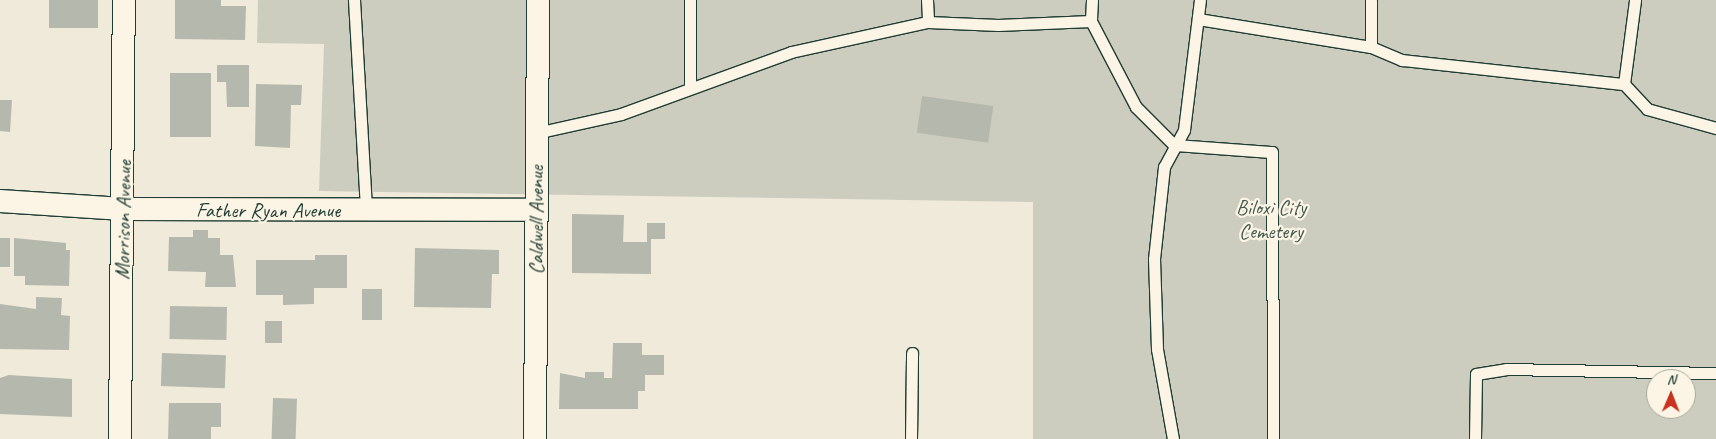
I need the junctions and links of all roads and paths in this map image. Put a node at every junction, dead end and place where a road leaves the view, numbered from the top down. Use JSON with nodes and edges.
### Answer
{"nodes":[{"id":1,"x":124,"y":0,"type":"edge"},
{"id":2,"x":354,"y":0,"type":"edge"},
{"id":3,"x":538,"y":0,"type":"edge"},
{"id":4,"x":690,"y":0,"type":"edge"},
{"id":5,"x":927,"y":0,"type":"edge"},
{"id":6,"x":1092,"y":0,"type":"edge"},
{"id":7,"x":1200,"y":0,"type":"edge"},
{"id":8,"x":1371,"y":0,"type":"edge"},
{"id":9,"x":1635,"y":0,"type":"edge"},
{"id":10,"x":1198,"y":19,"type":"junction"},
{"id":11,"x":1091,"y":21,"type":"junction"},
{"id":12,"x":928,"y":22,"type":"junction"},
{"id":13,"x":1371,"y":47,"type":"junction"},
{"id":14,"x":1624,"y":84,"type":"junction"},
{"id":15,"x":690,"y":88,"type":"junction"},
{"id":16,"x":1716,"y":128,"type":"edge"},
{"id":17,"x":536,"y":133,"type":"junction"},
{"id":18,"x":1174,"y":145,"type":"junction"},
{"id":19,"x":0,"y":202,"type":"edge"},
{"id":20,"x":123,"y":209,"type":"junction"},
{"id":21,"x":366,"y":210,"type":"junction"},
{"id":22,"x":536,"y":210,"type":"junction"},
{"id":23,"x":912,"y":353,"type":"dead end"},
{"id":24,"x":1716,"y":373,"type":"edge"},
{"id":25,"x":120,"y":439,"type":"edge"},
{"id":26,"x":535,"y":439,"type":"edge"},
{"id":27,"x":911,"y":439,"type":"edge"},
{"id":28,"x":1173,"y":439,"type":"edge"},
{"id":29,"x":1273,"y":439,"type":"edge"},
{"id":30,"x":1475,"y":439,"type":"edge"}],
"edges":[{"from":1,"to":20,"type":"street","name":"Morrison Avenue"},
{"from":2,"to":21,"type":"lane"},
{"from":3,"to":17,"type":"street","name":"Caldwell Avenue"},
{"from":4,"to":15,"type":"lane"},
{"from":5,"to":12,"type":"lane"},
{"from":6,"to":11,"type":"lane"},
{"from":7,"to":10,"type":"lane"},
{"from":8,"to":13,"type":"lane"},
{"from":9,"to":14,"type":"lane"},
{"from":10,"to":13,"type":"lane"},
{"from":10,"to":18,"type":"lane"},
{"from":11,"to":12,"type":"lane"},
{"from":11,"to":18,"type":"lane"},
{"from":12,"to":15,"type":"lane"},
{"from":13,"to":14,"type":"lane"},
{"from":14,"to":16,"type":"lane"},
{"from":15,"to":17,"type":"lane"},
{"from":17,"to":22,"type":"street","name":"Caldwell Avenue"},
{"from":18,"to":28,"type":"lane"},
{"from":18,"to":29,"type":"lane"},
{"from":19,"to":20,"type":"street","name":"Father Ryan Avenue"},
{"from":20,"to":21,"type":"street","name":"Father Ryan Avenue"},
{"from":20,"to":25,"type":"street","name":"Morrison Avenue"},
{"from":21,"to":22,"type":"street","name":"Father Ryan Avenue"},
{"from":22,"to":26,"type":"street","name":"Caldwell Avenue"},
{"from":23,"to":27,"type":"lane"},
{"from":24,"to":30,"type":"lane"}]}
